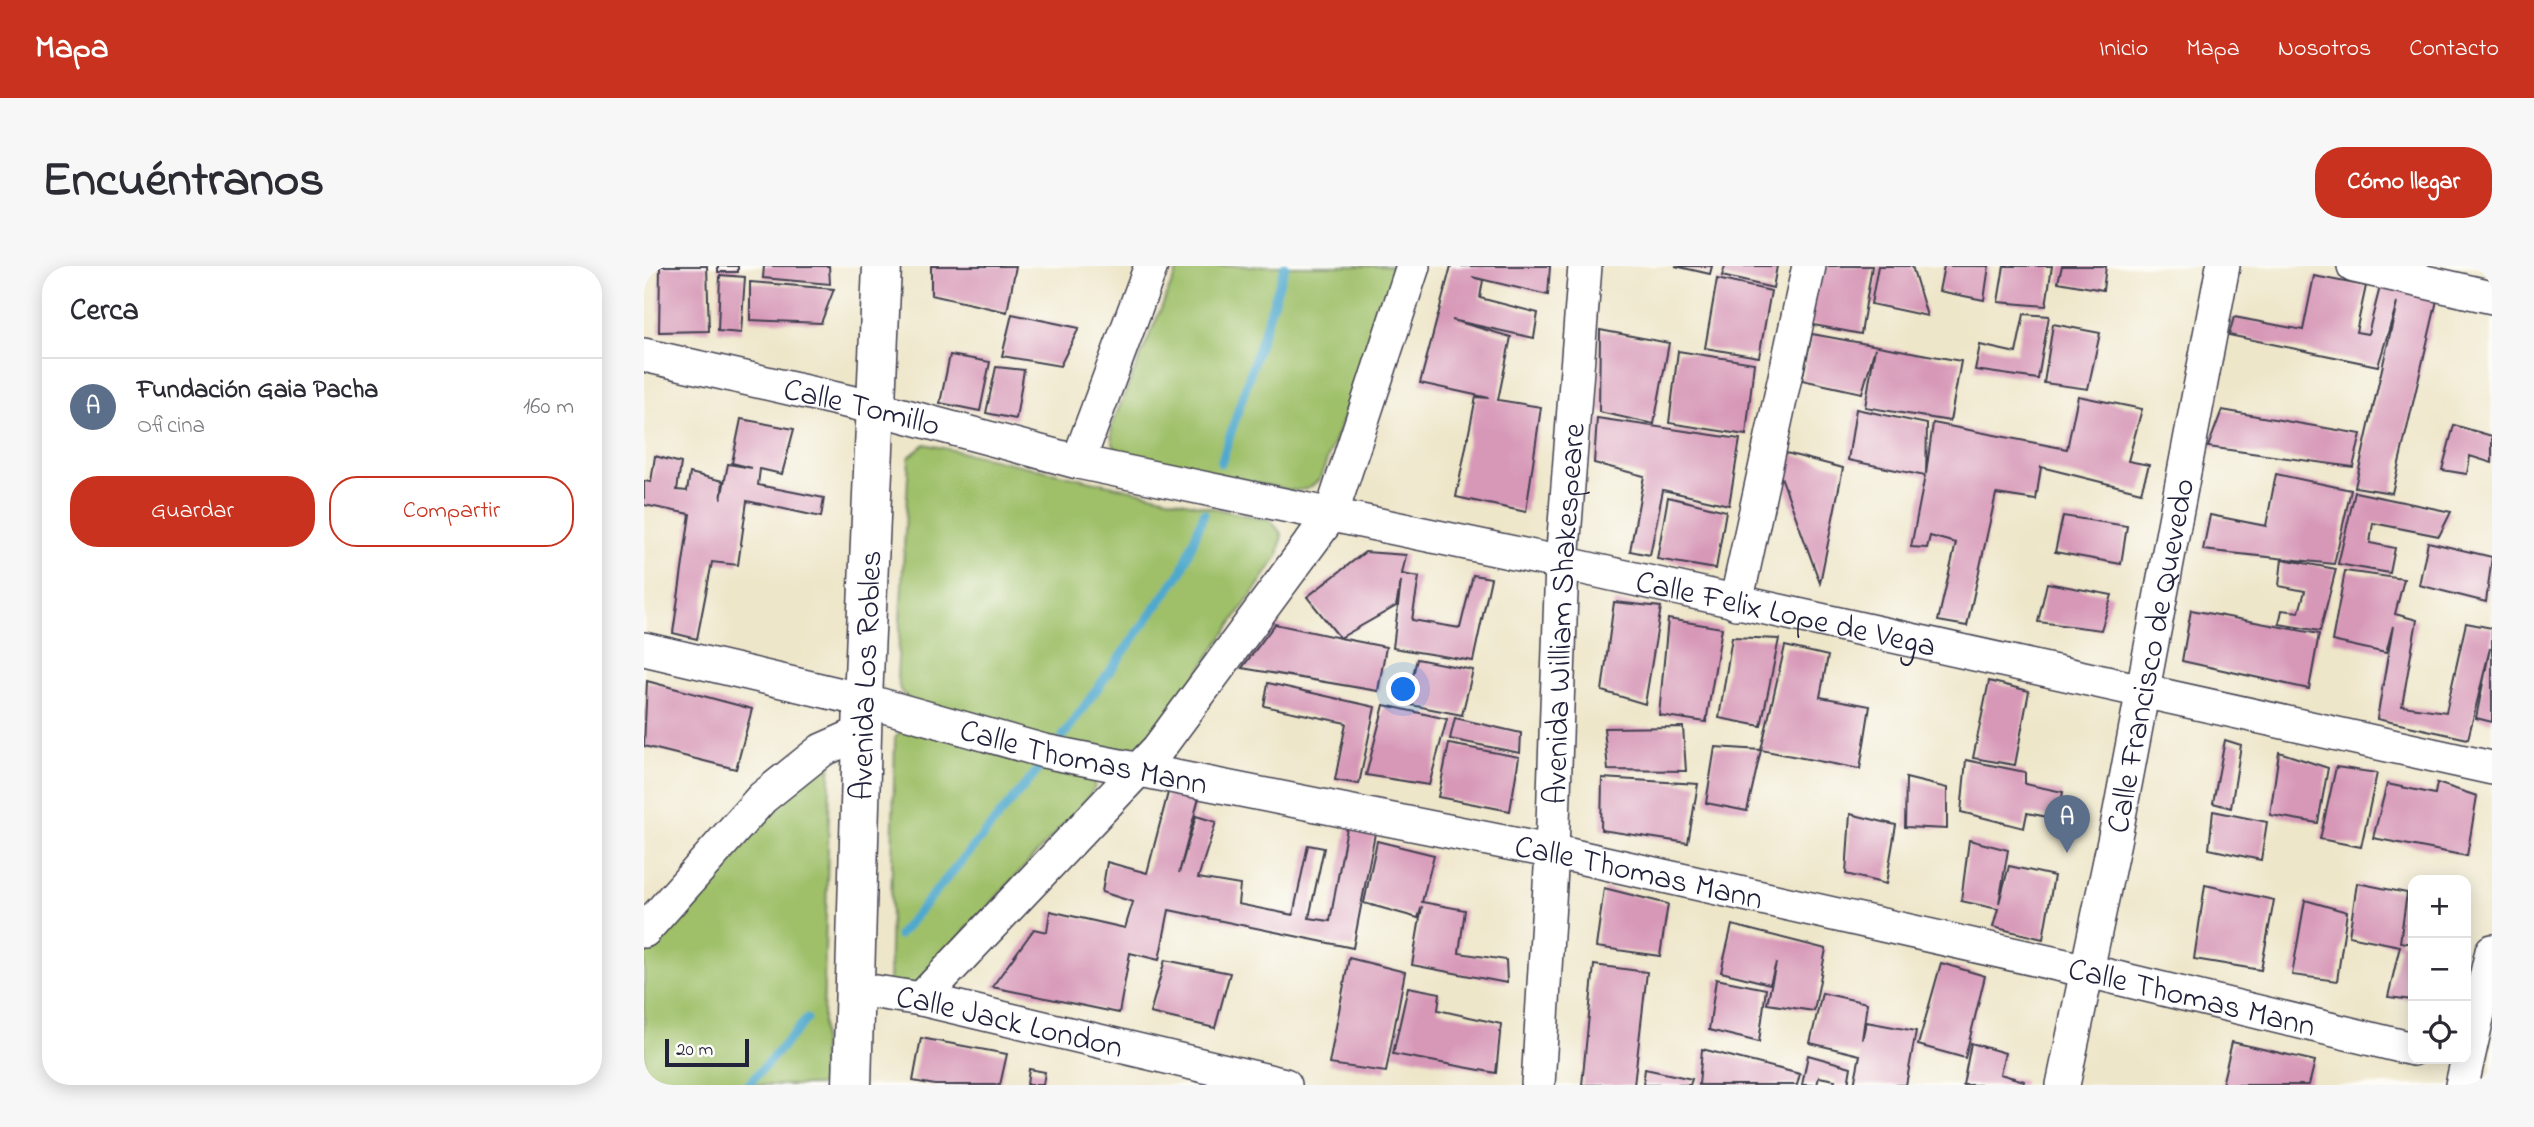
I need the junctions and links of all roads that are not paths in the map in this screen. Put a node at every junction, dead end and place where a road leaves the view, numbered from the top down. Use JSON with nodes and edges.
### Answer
{"nodes":[{"id":1,"x":882,"y":266,"type":"edge"},
{"id":2,"x":1151,"y":266,"type":"edge"},
{"id":3,"x":1413,"y":266,"type":"edge"},
{"id":4,"x":1585,"y":266,"type":"edge"},
{"id":5,"x":1809,"y":266,"type":"edge"},
{"id":6,"x":2223,"y":266,"type":"edge"},
{"id":7,"x":2354,"y":266,"type":"edge"},
{"id":8,"x":2492,"y":297,"type":"edge"},
{"id":9,"x":644,"y":355,"type":"edge"},
{"id":10,"x":876,"y":408,"type":"junction"},
{"id":11,"x":1078,"y":462,"type":"junction"},
{"id":12,"x":1331,"y":514,"type":"junction"},
{"id":13,"x":1562,"y":563,"type":"junction"},
{"id":14,"x":1736,"y":603,"type":"junction"},
{"id":15,"x":644,"y":649,"type":"edge"},
{"id":16,"x":2143,"y":690,"type":"junction"},
{"id":17,"x":863,"y":716,"type":"junction"},
{"id":18,"x":2492,"y":768,"type":"edge"},
{"id":19,"x":1137,"y":771,"type":"junction"},
{"id":20,"x":1552,"y":852,"type":"junction"},
{"id":21,"x":644,"y":931,"type":"edge"},
{"id":22,"x":2492,"y":951,"type":"edge"},
{"id":23,"x":2088,"y":971,"type":"junction"},
{"id":24,"x":857,"y":989,"type":"junction"},
{"id":25,"x":921,"y":999,"type":"junction"},
{"id":26,"x":2408,"y":1048,"type":"edge"},
{"id":27,"x":2462,"y":1068,"type":"edge"},
{"id":28,"x":852,"y":1085,"type":"edge"},
{"id":29,"x":1285,"y":1085,"type":"edge"},
{"id":30,"x":1538,"y":1085,"type":"edge"},
{"id":31,"x":2063,"y":1085,"type":"edge"}],
"edges":[{"from":1,"to":10,"type":"main road","name":"Avenida Los Robles"},
{"from":2,"to":11,"type":"street"},
{"from":3,"to":12,"type":"street"},
{"from":4,"to":13,"type":"street","name":"Avenida William Shakespeare"},
{"from":5,"to":14,"type":"street"},
{"from":6,"to":16,"type":"street","name":"Calle Francisco de Quevedo"},
{"from":7,"to":8,"type":"street"},
{"from":9,"to":10,"type":"street","name":"Calle Tomillo"},
{"from":10,"to":11,"type":"street","name":"Calle Tomillo"},
{"from":10,"to":17,"type":"main road","name":"Avenida Los Robles"},
{"from":11,"to":12,"type":"street","name":"Calle Felix Lope de Vega"},
{"from":12,"to":13,"type":"street","name":"Calle Felix Lope de Vega"},
{"from":12,"to":19,"type":"street"},
{"from":13,"to":14,"type":"street","name":"Calle Felix Lope de Vega"},
{"from":13,"to":20,"type":"street","name":"Avenida William Shakespeare"},
{"from":14,"to":16,"type":"street","name":"Calle Felix Lope de Vega"},
{"from":15,"to":17,"type":"street","name":"Calle Thomas Mann"},
{"from":16,"to":18,"type":"street","name":"Calle Felix Lope de Vega"},
{"from":16,"to":23,"type":"street","name":"Calle Francisco de Quevedo"},
{"from":17,"to":19,"type":"street","name":"Calle Thomas Mann"},
{"from":17,"to":21,"type":"street"},
{"from":17,"to":24,"type":"main road","name":"Avenida Los Robles"},
{"from":19,"to":20,"type":"street","name":"Calle Thomas Mann"},
{"from":19,"to":25,"type":"street"},
{"from":20,"to":23,"type":"street","name":"Calle Thomas Mann"},
{"from":20,"to":30,"type":"street","name":"Avenida William Shakespeare"},
{"from":22,"to":27,"type":"street"},
{"from":23,"to":26,"type":"street","name":"Calle Thomas Mann"},
{"from":23,"to":31,"type":"street","name":"Calle Francisco de Quevedo"},
{"from":24,"to":25,"type":"street","name":"Calle Jack London"},
{"from":24,"to":28,"type":"main road","name":"Avenida Los Robles"},
{"from":25,"to":29,"type":"street","name":"Calle Jack London"}]}
